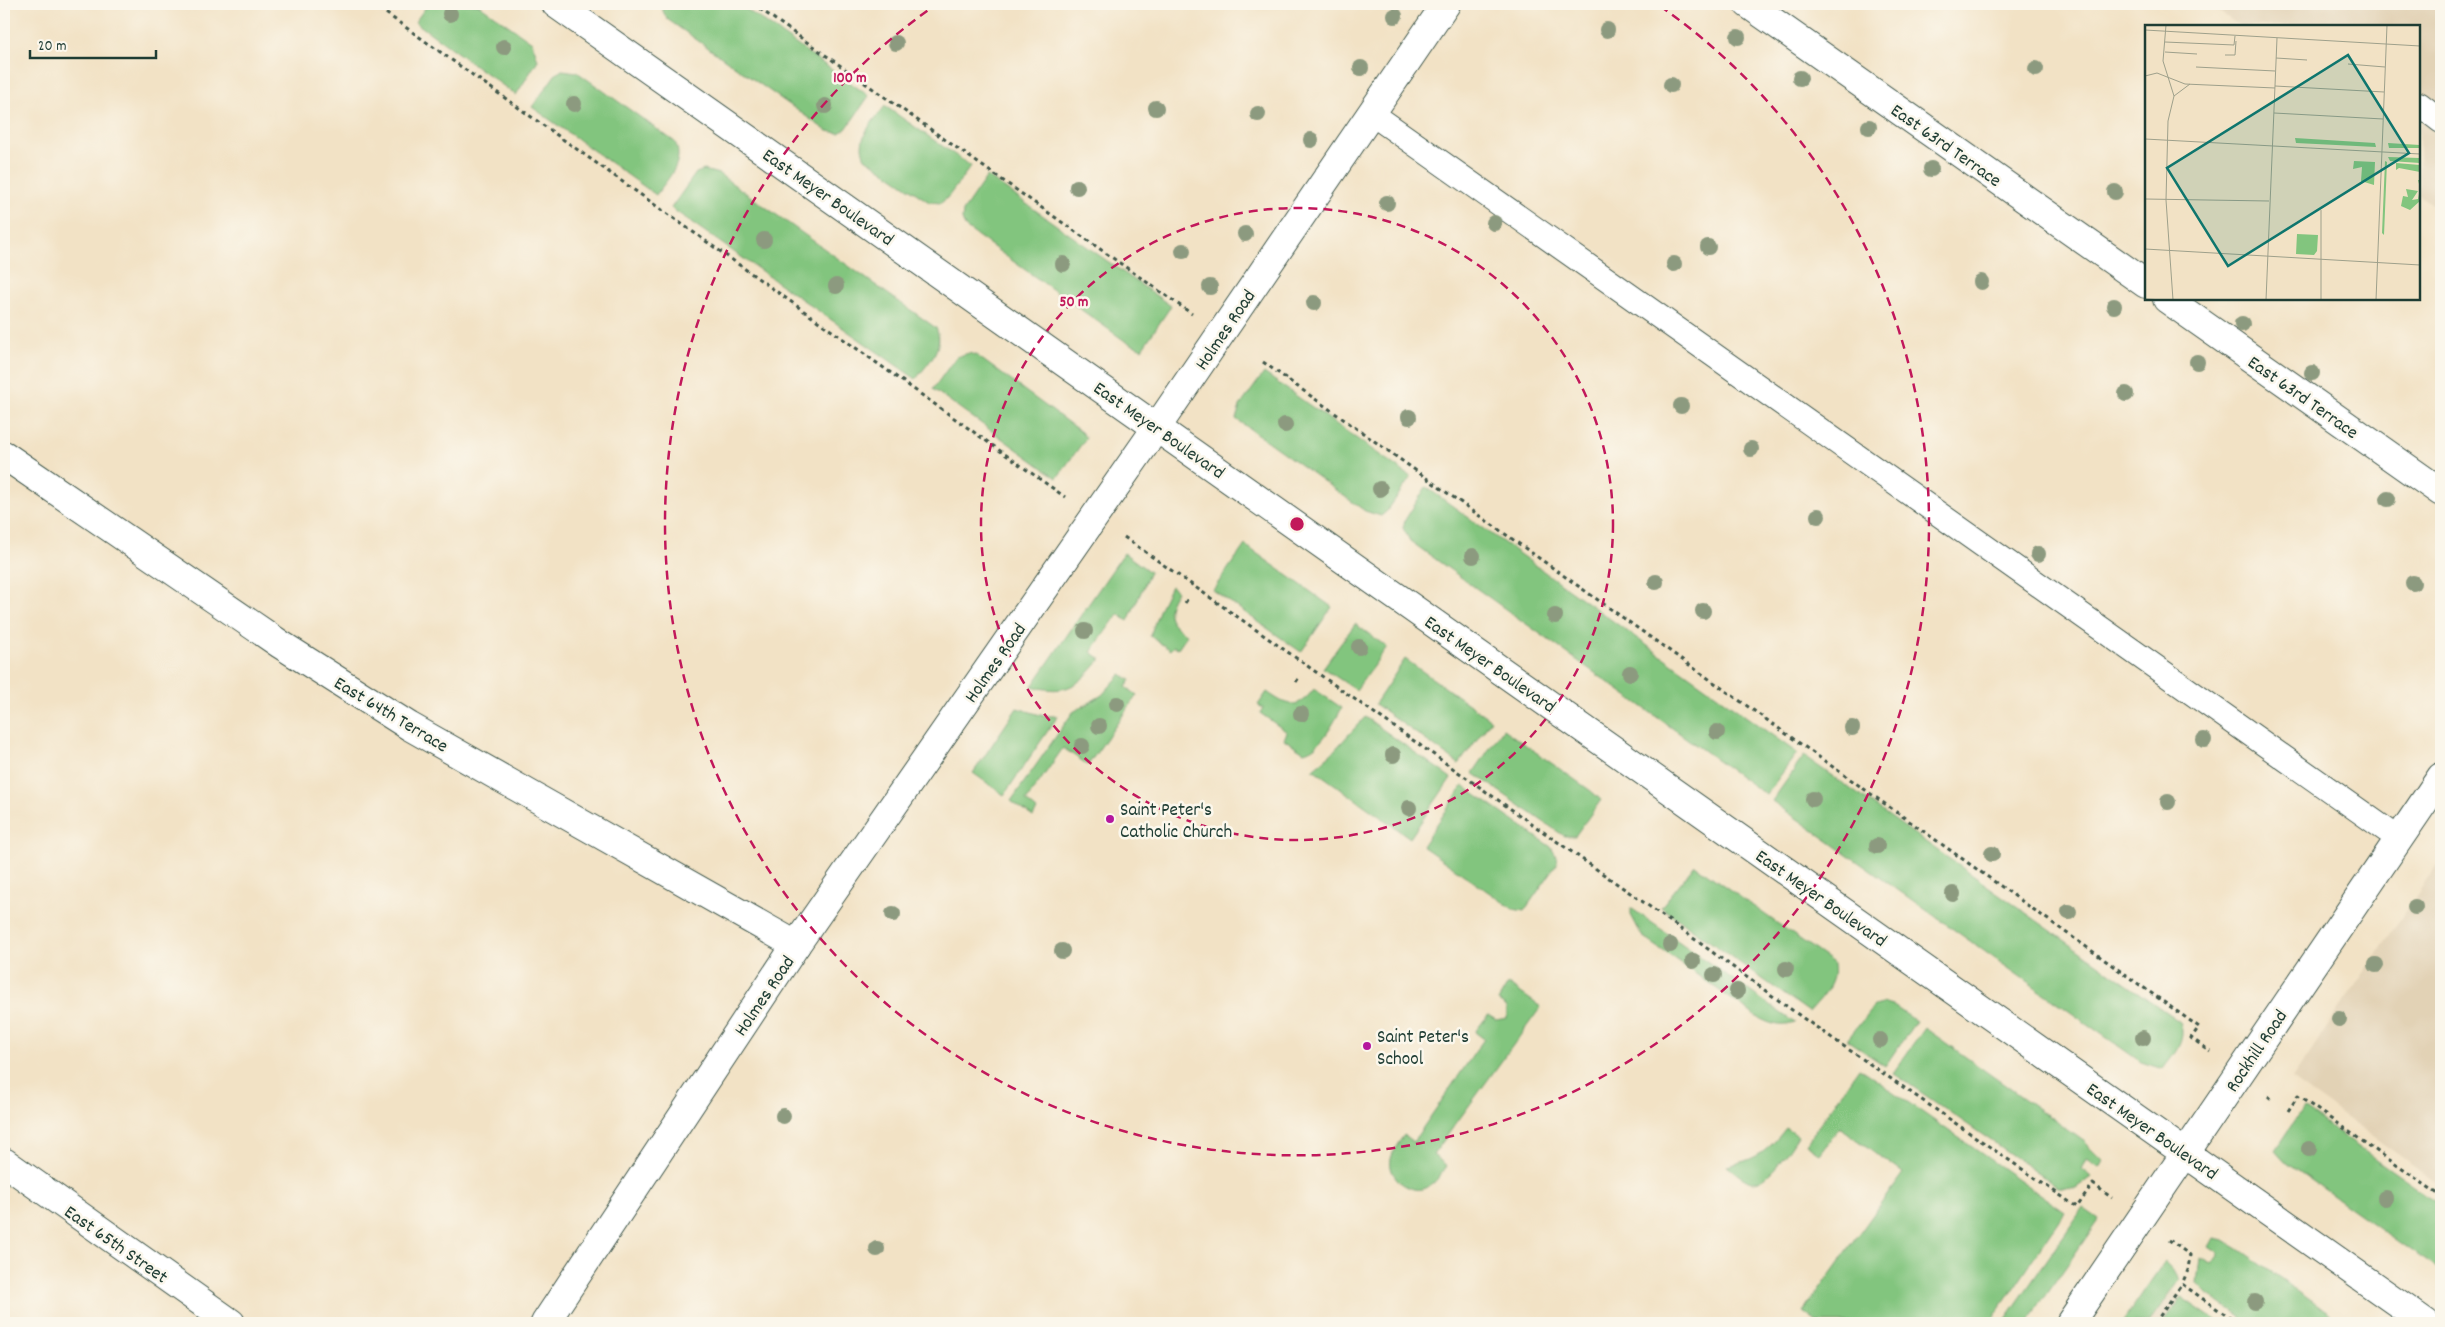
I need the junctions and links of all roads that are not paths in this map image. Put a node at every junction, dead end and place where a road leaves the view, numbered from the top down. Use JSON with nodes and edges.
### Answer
{"nodes":[{"id":1,"x":556,"y":4,"type":"edge"},
{"id":2,"x":1446,"y":4,"type":"edge"},
{"id":3,"x":1748,"y":4,"type":"edge"},
{"id":4,"x":2420,"y":105,"type":"edge"},
{"id":5,"x":1371,"y":113,"type":"junction"},
{"id":6,"x":2441,"y":121,"type":"edge"},
{"id":7,"x":2145,"y":283,"type":"edge"},
{"id":8,"x":2168,"y":300,"type":"edge"},
{"id":9,"x":1157,"y":427,"type":"junction"},
{"id":10,"x":4,"y":455,"type":"edge"},
{"id":11,"x":2441,"y":492,"type":"edge"},
{"id":12,"x":2441,"y":777,"type":"edge"},
{"id":13,"x":2399,"y":839,"type":"junction"},
{"id":14,"x":796,"y":945,"type":"junction"},
{"id":15,"x":2185,"y":1153,"type":"junction"},
{"id":16,"x":4,"y":1162,"type":"edge"},
{"id":17,"x":231,"y":1323,"type":"edge"},
{"id":18,"x":545,"y":1323,"type":"edge"},
{"id":19,"x":2070,"y":1323,"type":"edge"},
{"id":20,"x":2426,"y":1323,"type":"edge"}],
"edges":[{"from":1,"to":9,"type":"main road","name":"East Meyer Boulevard"},
{"from":2,"to":5,"type":"main road","name":"Holmes Road"},
{"from":3,"to":7,"type":"main road","name":"East 63rd Terrace"},
{"from":4,"to":6,"type":"lane"},
{"from":5,"to":9,"type":"main road","name":"Holmes Road"},
{"from":5,"to":13,"type":"lane"},
{"from":8,"to":11,"type":"main road","name":"East 63rd Terrace"},
{"from":9,"to":14,"type":"main road","name":"Holmes Road"},
{"from":9,"to":15,"type":"main road","name":"East Meyer Boulevard"},
{"from":10,"to":14,"type":"main road","name":"East 64th Terrace"},
{"from":12,"to":13,"type":"main road","name":"Rockhill Road"},
{"from":13,"to":15,"type":"main road","name":"Rockhill Road"},
{"from":14,"to":18,"type":"main road","name":"Holmes Road"},
{"from":15,"to":19,"type":"main road","name":"Rockhill Road"},
{"from":15,"to":20,"type":"main road","name":"East Meyer Boulevard"},
{"from":16,"to":17,"type":"main road","name":"East 65th Street"}]}
